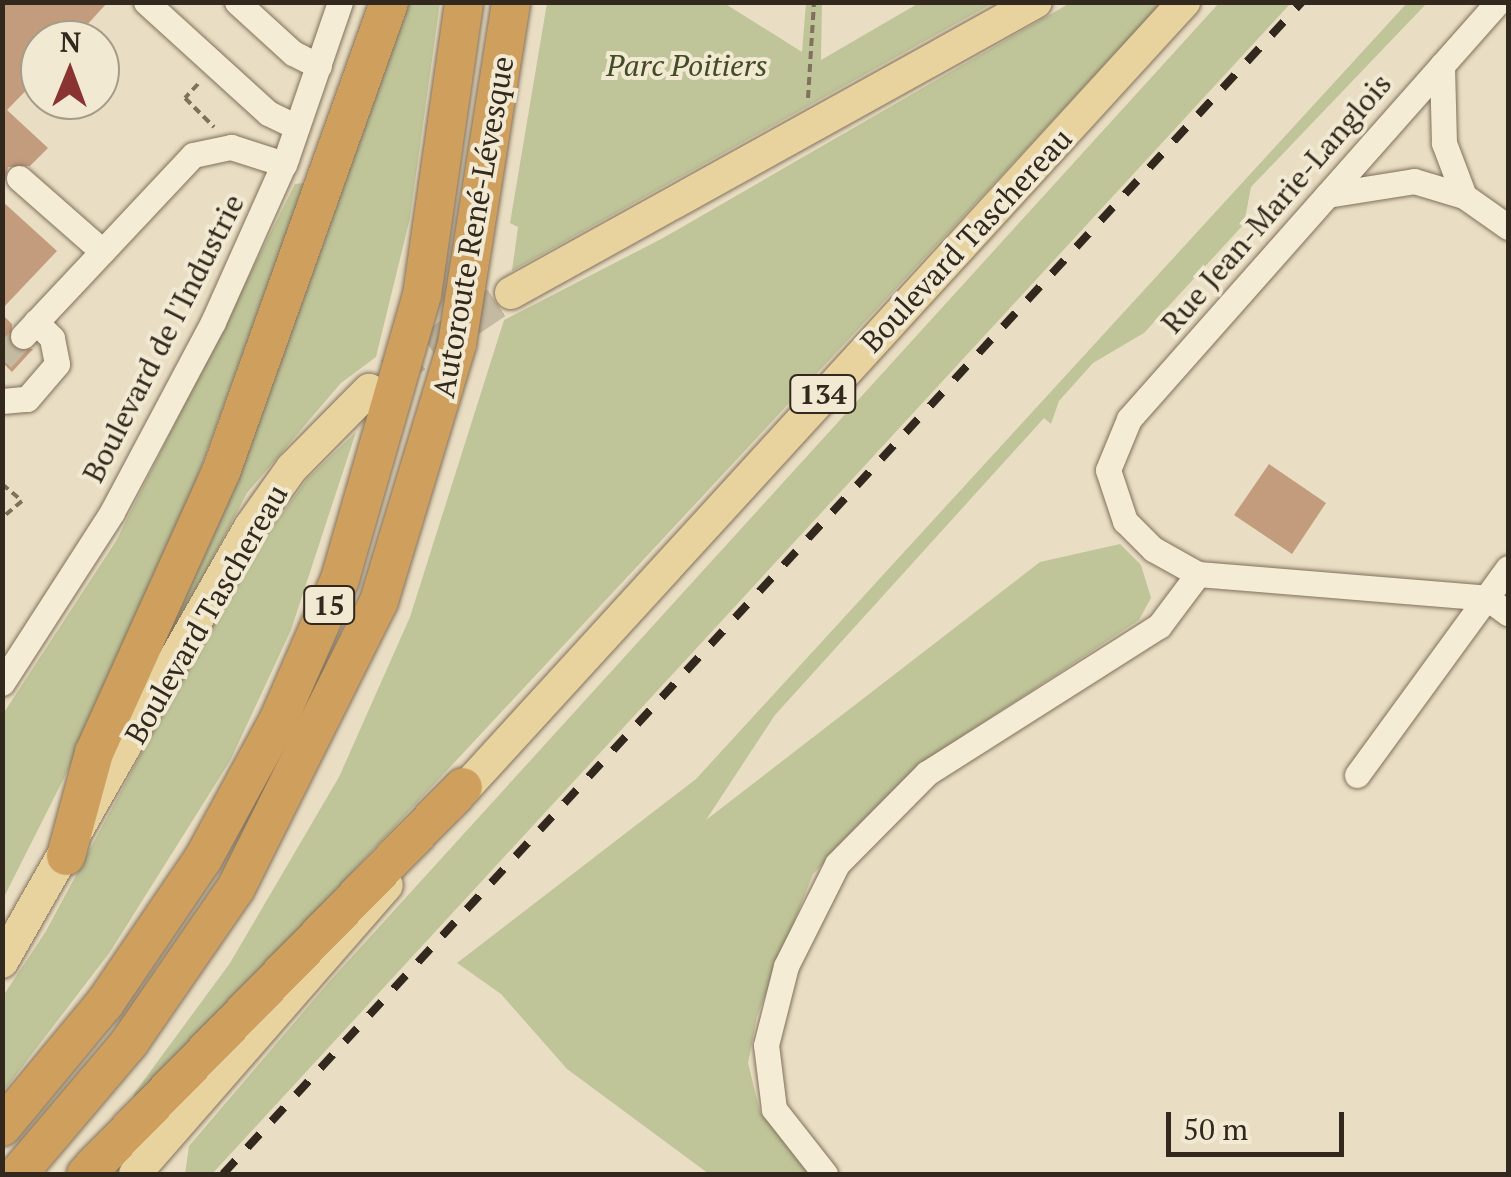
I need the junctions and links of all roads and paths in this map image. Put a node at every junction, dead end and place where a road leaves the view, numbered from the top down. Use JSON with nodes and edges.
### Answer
{"nodes":[{"id":1,"x":146,"y":2,"type":"edge"},
{"id":2,"x":237,"y":2,"type":"edge"},
{"id":3,"x":340,"y":2,"type":"edge"},
{"id":4,"x":390,"y":2,"type":"edge"},
{"id":5,"x":464,"y":2,"type":"edge"},
{"id":6,"x":511,"y":2,"type":"edge"},
{"id":7,"x":814,"y":2,"type":"edge"},
{"id":8,"x":1036,"y":2,"type":"edge"},
{"id":9,"x":1184,"y":2,"type":"edge"},
{"id":10,"x":1498,"y":2,"type":"edge"},
{"id":11,"x":1442,"y":65,"type":"junction"},
{"id":12,"x":319,"y":66,"type":"junction"},
{"id":13,"x":205,"y":76,"type":"dead end"},
{"id":14,"x":806,"y":108,"type":"dead end"},
{"id":15,"x":297,"y":127,"type":"junction"},
{"id":16,"x":216,"y":134,"type":"dead end"},
{"id":17,"x":284,"y":164,"type":"junction"},
{"id":18,"x":19,"y":178,"type":"dead end"},
{"id":19,"x":1327,"y":195,"type":"junction"},
{"id":20,"x":1464,"y":196,"type":"junction"},
{"id":21,"x":1508,"y":228,"type":"edge"},
{"id":22,"x":102,"y":251,"type":"junction"},
{"id":23,"x":511,"y":292,"type":"tunnel mouth"},
{"id":24,"x":369,"y":390,"type":"tunnel mouth"},
{"id":25,"x":2,"y":401,"type":"edge"},
{"id":26,"x":2,"y":484,"type":"edge"},
{"id":27,"x":2,"y":518,"type":"edge"},
{"id":28,"x":1508,"y":568,"type":"edge"},
{"id":29,"x":1198,"y":574,"type":"junction"},
{"id":30,"x":1498,"y":606,"type":"edge"},
{"id":31,"x":2,"y":683,"type":"edge"},
{"id":32,"x":1357,"y":775,"type":"dead end"},
{"id":33,"x":463,"y":787,"type":"junction"},
{"id":34,"x":66,"y":856,"type":"junction"},
{"id":35,"x":2,"y":962,"type":"edge"},
{"id":36,"x":2,"y":1127,"type":"edge"},
{"id":37,"x":142,"y":1172,"type":"edge"},
{"id":38,"x":18,"y":1174,"type":"edge"},
{"id":39,"x":86,"y":1174,"type":"edge"},
{"id":40,"x":825,"y":1174,"type":"edge"}],
"edges":[{"from":1,"to":15,"type":"street"},
{"from":2,"to":12,"type":"street"},
{"from":3,"to":12,"type":"street","name":"Boulevard de l'Industrie"},
{"from":4,"to":34,"type":"highway"},
{"from":5,"to":36,"type":"highway","name":"Autoroute René-Lévesque","number":"15"},
{"from":6,"to":38,"type":"highway","name":"Autoroute René-Lévesque","number":"15"},
{"from":7,"to":14,"type":"path"},
{"from":8,"to":23,"type":"main road"},
{"from":9,"to":33,"type":"main road","name":"Boulevard Taschereau","number":"134"},
{"from":10,"to":11,"type":"street","name":"Rue Jean-Marie-Langlois"},
{"from":11,"to":19,"type":"street","name":"Rue Jean-Marie-Langlois"},
{"from":11,"to":20,"type":"street"},
{"from":12,"to":15,"type":"street","name":"Boulevard de l'Industrie"},
{"from":13,"to":16,"type":"path"},
{"from":15,"to":17,"type":"street","name":"Boulevard de l'Industrie"},
{"from":17,"to":22,"type":"street"},
{"from":17,"to":31,"type":"street","name":"Boulevard de l'Industrie"},
{"from":18,"to":22,"type":"street"},
{"from":19,"to":20,"type":"street"},
{"from":19,"to":29,"type":"street","name":"Rue Jean-Marie-Langlois"},
{"from":20,"to":21,"type":"street"},
{"from":22,"to":25,"type":"street"},
{"from":24,"to":34,"type":"main road","name":"Boulevard Taschereau"},
{"from":26,"to":27,"type":"path"},
{"from":28,"to":30,"type":"street"},
{"from":29,"to":30,"type":"street"},
{"from":29,"to":40,"type":"street"},
{"from":30,"to":32,"type":"street"},
{"from":33,"to":37,"type":"main road","name":"Boulevard Taschereau"},
{"from":33,"to":39,"type":"highway"},
{"from":34,"to":35,"type":"main road","name":"Boulevard Taschereau"}]}
